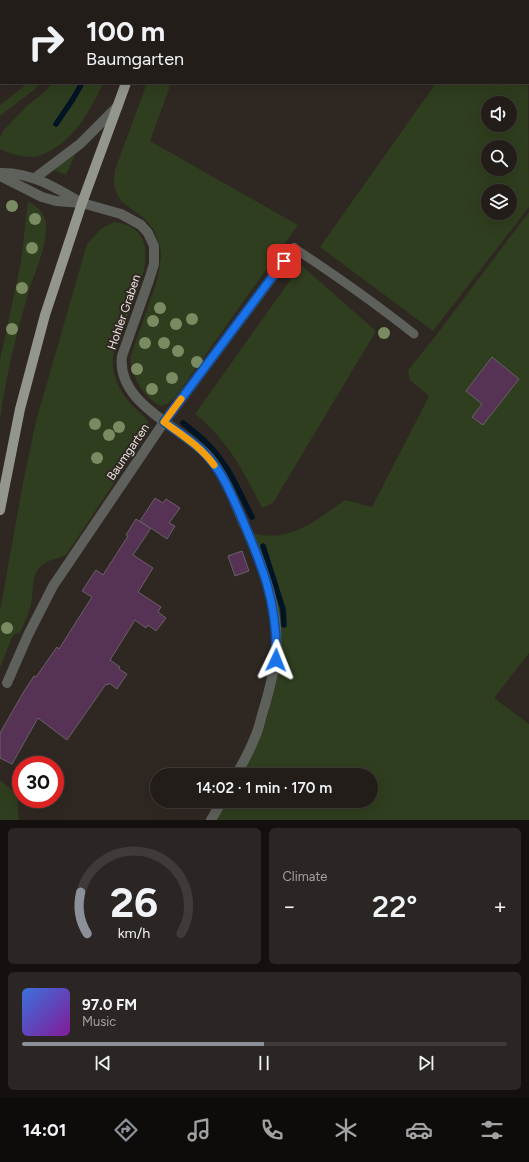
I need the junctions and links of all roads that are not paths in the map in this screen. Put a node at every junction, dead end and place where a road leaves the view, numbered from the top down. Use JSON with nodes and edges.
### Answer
{"nodes":[{"id":1,"x":126,"y":84,"type":"edge"},
{"id":2,"x":118,"y":106,"type":"junction"},
{"id":3,"x":0,"y":174,"type":"edge"},
{"id":4,"x":35,"y":178,"type":"junction"},
{"id":5,"x":82,"y":203,"type":"junction"},
{"id":6,"x":294,"y":248,"type":"joint"},
{"id":7,"x":414,"y":334,"type":"dead end"},
{"id":8,"x":164,"y":422,"type":"junction"},
{"id":9,"x":0,"y":510,"type":"edge"},
{"id":10,"x":7,"y":683,"type":"dead end"},
{"id":11,"x":240,"y":768,"type":"edge"},
{"id":12,"x":218,"y":808,"type":"edge"},
{"id":13,"x":211,"y":820,"type":"edge"}],
"edges":[{"from":1,"to":2,"type":"main road"},
{"from":2,"to":4,"type":"street"},
{"from":2,"to":5,"type":"main road"},
{"from":3,"to":4,"type":"street","name":"Hohler Graben"},
{"from":3,"to":5,"type":"street","name":"Hohler Graben"},
{"from":4,"to":5,"type":"street","name":"Hohler Graben"},
{"from":5,"to":8,"type":"street","name":"Hohler Graben"},
{"from":5,"to":9,"type":"main road"},
{"from":6,"to":7,"type":"lane"},
{"from":6,"to":8,"type":"street","name":"Baumgarten"},
{"from":8,"to":10,"type":"street","name":"Baumgarten"},
{"from":8,"to":11,"type":"street","name":"Hohler Graben"},
{"from":12,"to":13,"type":"street"}]}
